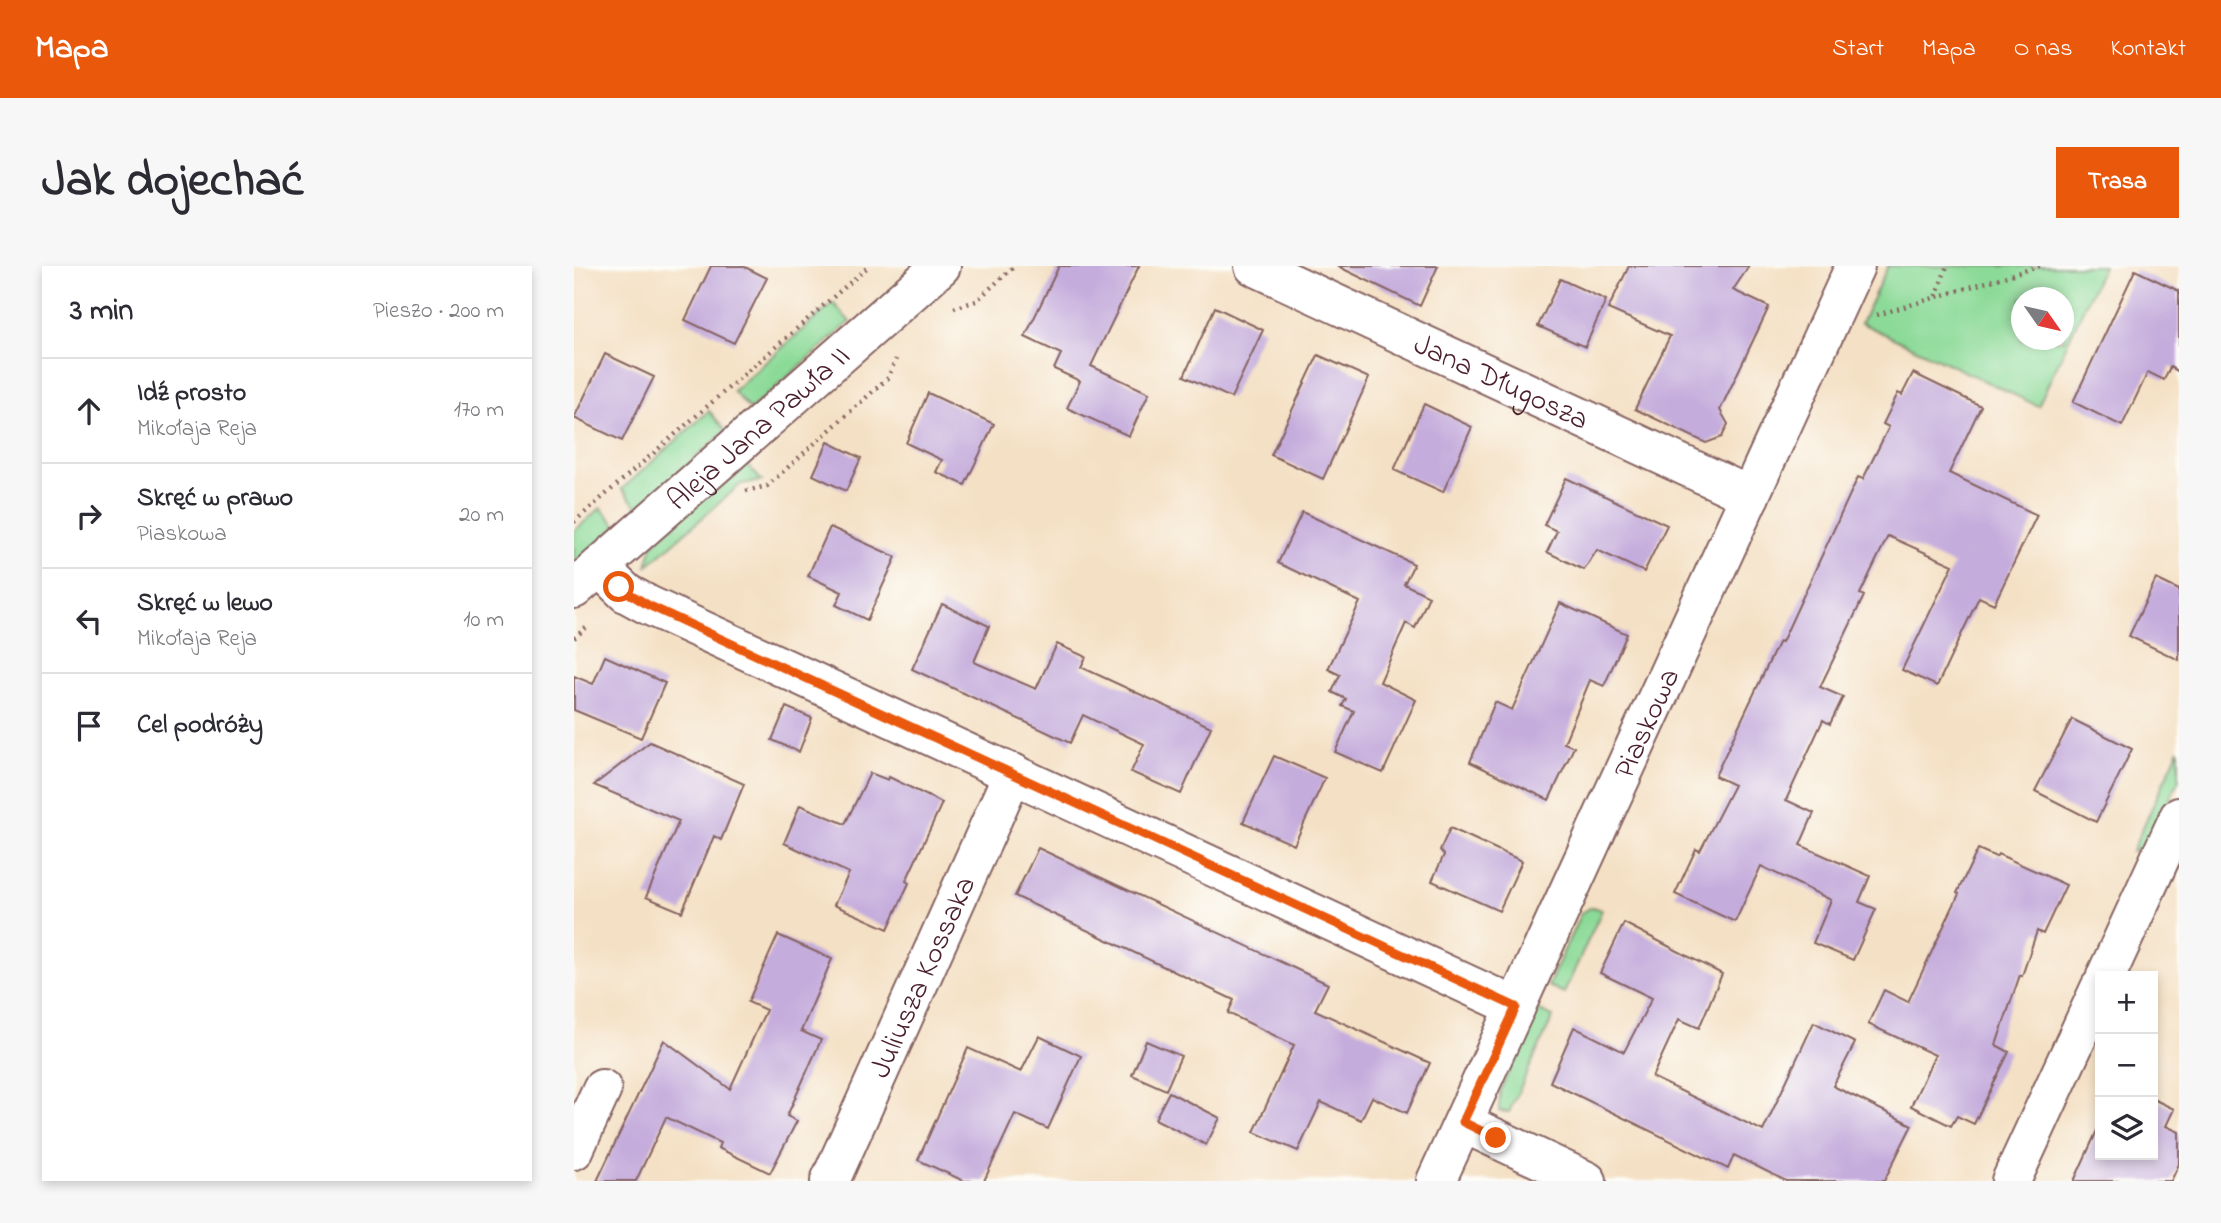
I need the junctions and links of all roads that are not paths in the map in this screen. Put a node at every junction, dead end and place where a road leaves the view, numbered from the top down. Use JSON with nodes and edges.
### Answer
{"nodes":[{"id":1,"x":941,"y":266,"type":"edge"},
{"id":2,"x":1254,"y":266,"type":"edge"},
{"id":3,"x":1855,"y":266,"type":"edge"},
{"id":4,"x":1749,"y":496,"type":"junction"},
{"id":5,"x":587,"y":578,"type":"edge"},
{"id":6,"x":1013,"y":773,"type":"junction"},
{"id":7,"x":2179,"y":817,"type":"edge"},
{"id":8,"x":2108,"y":971,"type":"edge"},
{"id":9,"x":2095,"y":999,"type":"edge"},
{"id":10,"x":1516,"y":1007,"type":"junction"},
{"id":11,"x":602,"y":1090,"type":"dead end"},
{"id":12,"x":1463,"y":1122,"type":"junction"},
{"id":13,"x":574,"y":1150,"type":"edge"},
{"id":14,"x":830,"y":1181,"type":"edge"},
{"id":15,"x":1436,"y":1181,"type":"edge"},
{"id":16,"x":1587,"y":1181,"type":"edge"},
{"id":17,"x":2011,"y":1181,"type":"edge"}],
"edges":[{"from":1,"to":5,"type":"street","name":"Aleja Jana Pawła II"},
{"from":2,"to":4,"type":"street","name":"Jana Długosza"},
{"from":3,"to":4,"type":"street","name":"Piaskowa"},
{"from":4,"to":10,"type":"street","name":"Piaskowa"},
{"from":5,"to":6,"type":"street"},
{"from":6,"to":10,"type":"street"},
{"from":6,"to":14,"type":"street","name":"Juliusza Kossaka"},
{"from":7,"to":8,"type":"street"},
{"from":9,"to":17,"type":"street"},
{"from":10,"to":12,"type":"street","name":"Piaskowa"},
{"from":11,"to":13,"type":"street"},
{"from":12,"to":15,"type":"street","name":"Piaskowa"},
{"from":12,"to":16,"type":"street"}]}
